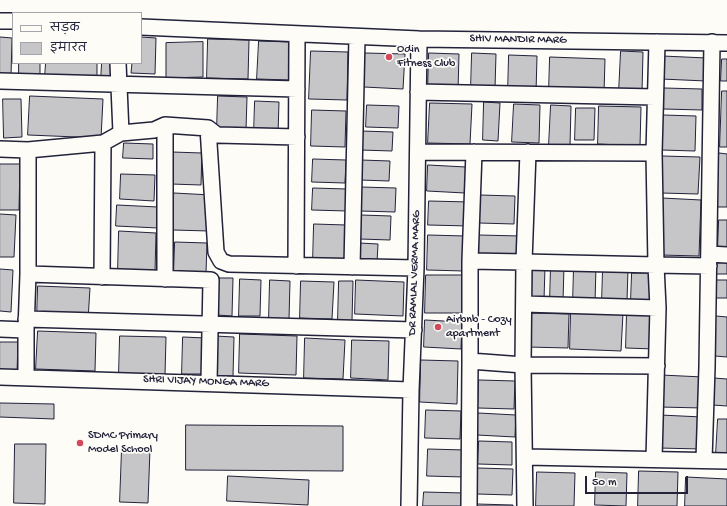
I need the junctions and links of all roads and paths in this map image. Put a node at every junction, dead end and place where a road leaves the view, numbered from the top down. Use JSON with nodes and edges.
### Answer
{"nodes":[{"id":1,"x":0,"y":21,"type":"edge"},
{"id":2,"x":12,"y":21,"type":"edge"},
{"id":3,"x":142,"y":27,"type":"edge"},
{"id":4,"x":297,"y":34,"type":"junction"},
{"id":5,"x":357,"y":37,"type":"junction"},
{"id":6,"x":419,"y":39,"type":"junction"},
{"id":7,"x":657,"y":42,"type":"junction"},
{"id":8,"x":720,"y":43,"type":"edge"},
{"id":9,"x":118,"y":64,"type":"edge"},
{"id":10,"x":0,"y":81,"type":"edge"},
{"id":11,"x":118,"y":84,"type":"junction"},
{"id":12,"x":297,"y":89,"type":"junction"},
{"id":13,"x":418,"y":92,"type":"junction"},
{"id":14,"x":655,"y":97,"type":"junction"},
{"id":15,"x":165,"y":125,"type":"junction"},
{"id":16,"x":208,"y":128,"type":"junction"},
{"id":17,"x":120,"y":133,"type":"junction"},
{"id":18,"x":297,"y":137,"type":"junction"},
{"id":19,"x":103,"y":143,"type":"junction"},
{"id":20,"x":0,"y":149,"type":"edge"},
{"id":21,"x":28,"y":150,"type":"junction"},
{"id":22,"x":418,"y":152,"type":"junction"},
{"id":23,"x":474,"y":152,"type":"junction"},
{"id":24,"x":528,"y":152,"type":"junction"},
{"id":25,"x":654,"y":153,"type":"junction"},
{"id":26,"x":727,"y":255,"type":"edge"},
{"id":27,"x":709,"y":260,"type":"junction"},
{"id":28,"x":470,"y":261,"type":"junction"},
{"id":29,"x":524,"y":262,"type":"junction"},
{"id":30,"x":656,"y":265,"type":"junction"},
{"id":31,"x":296,"y":266,"type":"junction"},
{"id":32,"x":352,"y":267,"type":"junction"},
{"id":33,"x":416,"y":268,"type":"junction"},
{"id":34,"x":28,"y":274,"type":"junction"},
{"id":35,"x":102,"y":277,"type":"junction"},
{"id":36,"x":165,"y":279,"type":"junction"},
{"id":37,"x":524,"y":304,"type":"junction"},
{"id":38,"x":658,"y":308,"type":"junction"},
{"id":39,"x":211,"y":323,"type":"junction"},
{"id":40,"x":26,"y":325,"type":"junction"},
{"id":41,"x":0,"y":329,"type":"edge"},
{"id":42,"x":414,"y":330,"type":"junction"},
{"id":43,"x":470,"y":361,"type":"junction"},
{"id":44,"x":523,"y":364,"type":"junction"},
{"id":45,"x":657,"y":366,"type":"junction"},
{"id":46,"x":0,"y":376,"type":"edge"},
{"id":47,"x":26,"y":378,"type":"junction"},
{"id":48,"x":209,"y":382,"type":"junction"},
{"id":49,"x":411,"y":390,"type":"junction"},
{"id":50,"x":525,"y":457,"type":"junction"},
{"id":51,"x":654,"y":459,"type":"junction"},
{"id":52,"x":704,"y":460,"type":"junction"},
{"id":53,"x":727,"y":461,"type":"edge"},
{"id":54,"x":409,"y":506,"type":"edge"},
{"id":55,"x":469,"y":506,"type":"edge"},
{"id":56,"x":525,"y":506,"type":"edge"}],
"edges":[{"from":1,"to":2,"type":"street"},
{"from":3,"to":4,"type":"street","name":"SHIV MANDIR MARG"},
{"from":4,"to":5,"type":"street","name":"SHIV MANDIR MARG"},
{"from":4,"to":12,"type":"street"},
{"from":5,"to":6,"type":"street","name":"SHIV MANDIR MARG"},
{"from":5,"to":32,"type":"street"},
{"from":6,"to":7,"type":"street","name":"SHIV MANDIR MARG"},
{"from":6,"to":13,"type":"street","name":"DR RAMLAL VERMA MARG"},
{"from":7,"to":8,"type":"street","name":"SHIV MANDIR MARG"},
{"from":7,"to":14,"type":"street"},
{"from":8,"to":27,"type":"street"},
{"from":9,"to":11,"type":"street"},
{"from":10,"to":11,"type":"street"},
{"from":11,"to":12,"type":"street"},
{"from":11,"to":17,"type":"street"},
{"from":12,"to":18,"type":"street"},
{"from":13,"to":14,"type":"street"},
{"from":13,"to":22,"type":"street","name":"DR RAMLAL VERMA MARG"},
{"from":14,"to":25,"type":"street"},
{"from":15,"to":16,"type":"street"},
{"from":15,"to":17,"type":"street"},
{"from":15,"to":36,"type":"street"},
{"from":16,"to":18,"type":"street"},
{"from":16,"to":31,"type":"street"},
{"from":17,"to":19,"type":"street"},
{"from":18,"to":31,"type":"street"},
{"from":19,"to":21,"type":"street"},
{"from":19,"to":35,"type":"street"},
{"from":20,"to":21,"type":"street"},
{"from":21,"to":34,"type":"street"},
{"from":22,"to":23,"type":"street"},
{"from":22,"to":33,"type":"street","name":"DR RAMLAL VERMA MARG"},
{"from":23,"to":24,"type":"street"},
{"from":23,"to":28,"type":"street"},
{"from":24,"to":25,"type":"street"},
{"from":24,"to":29,"type":"street"},
{"from":25,"to":30,"type":"street"},
{"from":26,"to":27,"type":"street"},
{"from":27,"to":30,"type":"street"},
{"from":27,"to":52,"type":"street"},
{"from":28,"to":29,"type":"street"},
{"from":28,"to":43,"type":"street"},
{"from":29,"to":30,"type":"street"},
{"from":29,"to":37,"type":"street"},
{"from":30,"to":38,"type":"street"},
{"from":31,"to":32,"type":"street"},
{"from":32,"to":33,"type":"street"},
{"from":33,"to":42,"type":"street","name":"DR RAMLAL VERMA MARG"},
{"from":34,"to":35,"type":"street"},
{"from":34,"to":40,"type":"street"},
{"from":35,"to":36,"type":"street"},
{"from":36,"to":39,"type":"street"},
{"from":37,"to":38,"type":"street"},
{"from":37,"to":44,"type":"street"},
{"from":38,"to":45,"type":"street"},
{"from":39,"to":40,"type":"street"},
{"from":39,"to":42,"type":"street"},
{"from":39,"to":48,"type":"street"},
{"from":40,"to":41,"type":"street"},
{"from":40,"to":47,"type":"street"},
{"from":42,"to":49,"type":"street","name":"DR RAMLAL VERMA MARG"},
{"from":43,"to":44,"type":"street"},
{"from":43,"to":55,"type":"street"},
{"from":44,"to":45,"type":"street"},
{"from":44,"to":50,"type":"street"},
{"from":45,"to":51,"type":"street"},
{"from":46,"to":47,"type":"street","name":"SHRI VIJAY MONGA MARG"},
{"from":47,"to":48,"type":"street","name":"SHRI VIJAY MONGA MARG"},
{"from":48,"to":49,"type":"street","name":"SHRI VIJAY MONGA MARG"},
{"from":49,"to":54,"type":"street","name":"DR RAMLAL VERMA MARG"},
{"from":50,"to":51,"type":"street"},
{"from":50,"to":56,"type":"street"},
{"from":51,"to":52,"type":"street"},
{"from":52,"to":53,"type":"street"}]}
